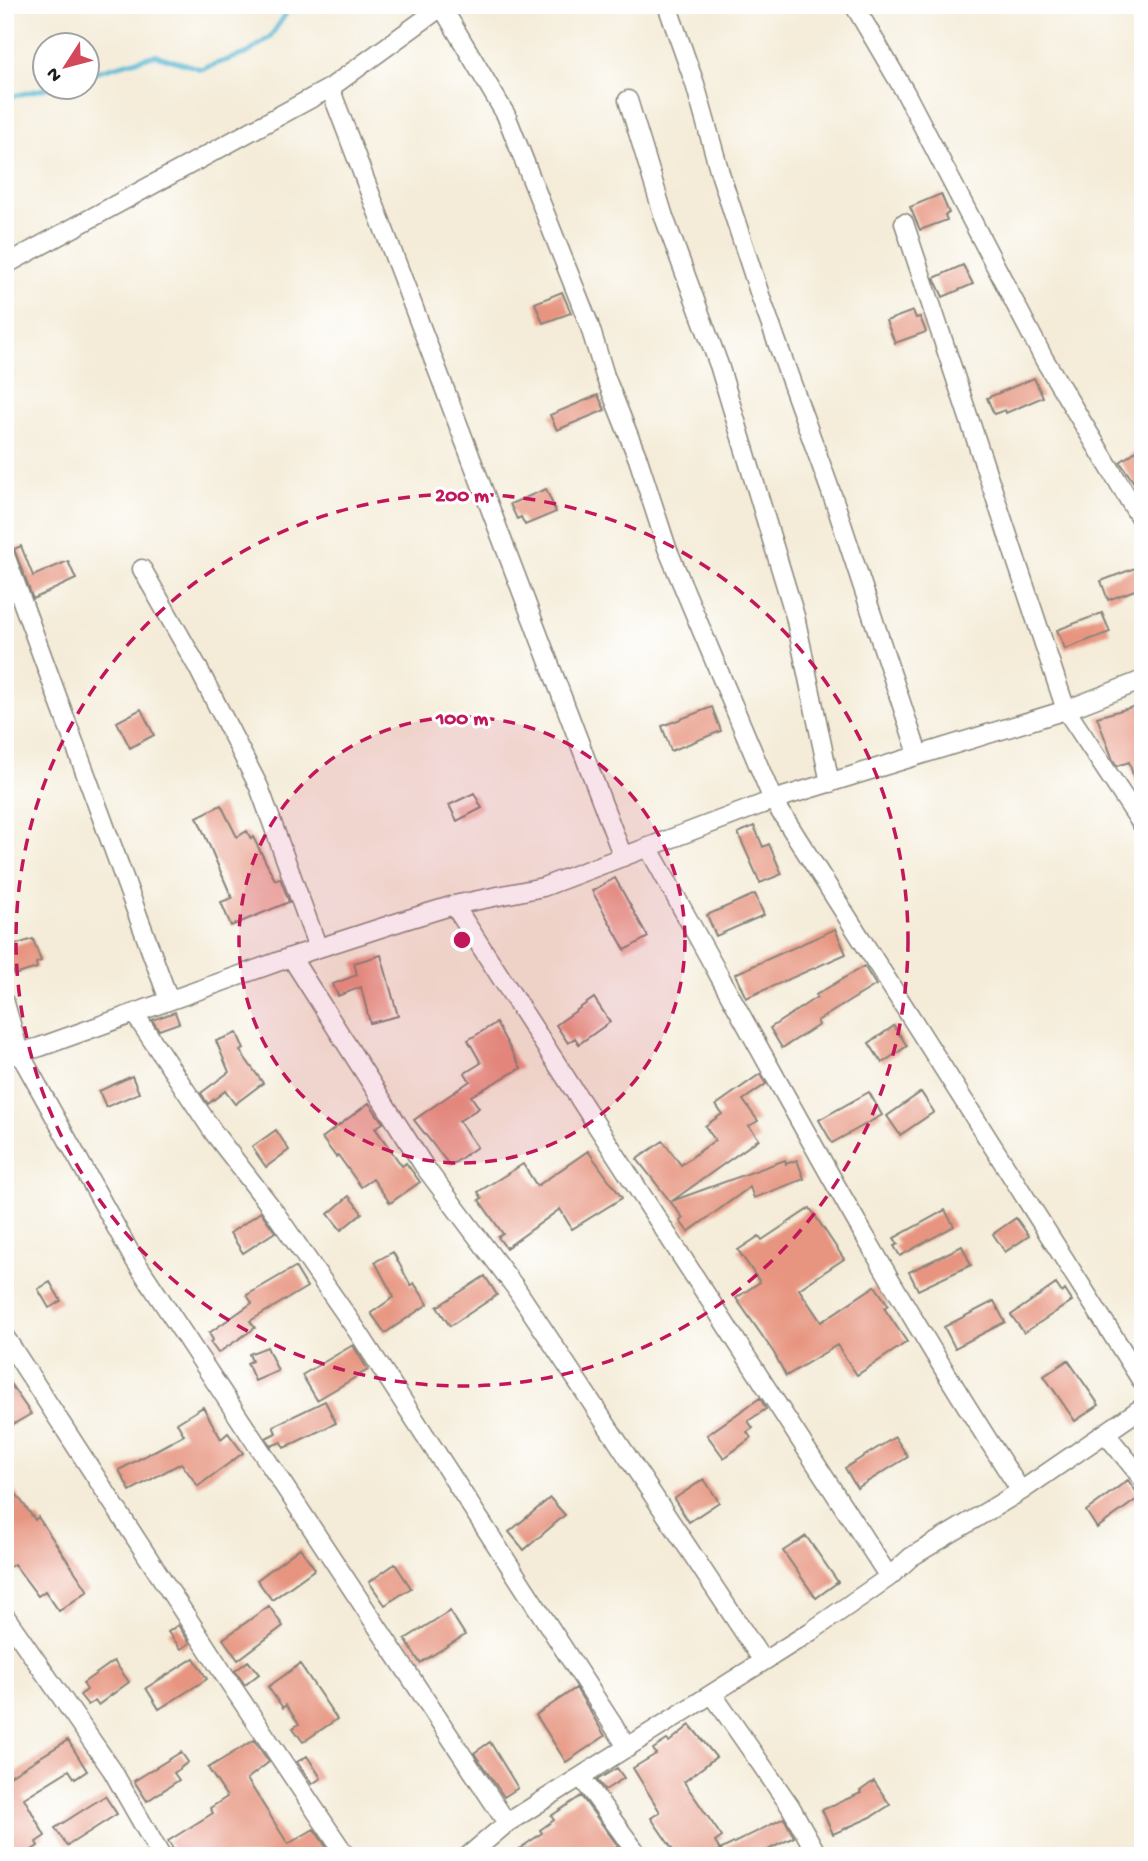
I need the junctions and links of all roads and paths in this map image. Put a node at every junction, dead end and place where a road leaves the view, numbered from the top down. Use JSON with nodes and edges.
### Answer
{"nodes":[{"id":1,"x":667,"y":5,"type":"edge"},
{"id":2,"x":854,"y":5,"type":"edge"},
{"id":3,"x":443,"y":6,"type":"edge"},
{"id":4,"x":330,"y":88,"type":"junction"},
{"id":5,"x":628,"y":100,"type":"dead end"},
{"id":6,"x":904,"y":223,"type":"dead end"},
{"id":7,"x":5,"y":265,"type":"edge"},
{"id":8,"x":1143,"y":523,"type":"edge"},
{"id":9,"x":5,"y":555,"type":"edge"},
{"id":10,"x":142,"y":569,"type":"dead end"},
{"id":11,"x":1143,"y":680,"type":"edge"},
{"id":12,"x":1066,"y":710,"type":"junction"},
{"id":13,"x":918,"y":754,"type":"junction"},
{"id":14,"x":830,"y":783,"type":"junction"},
{"id":15,"x":773,"y":800,"type":"junction"},
{"id":16,"x":1143,"y":826,"type":"edge"},
{"id":17,"x":648,"y":847,"type":"junction"},
{"id":18,"x":622,"y":857,"type":"junction"},
{"id":19,"x":454,"y":905,"type":"junction"},
{"id":20,"x":318,"y":948,"type":"junction"},
{"id":21,"x":291,"y":957,"type":"junction"},
{"id":22,"x":169,"y":1000,"type":"junction"},
{"id":23,"x":5,"y":1003,"type":"edge"},
{"id":24,"x":134,"y":1013,"type":"junction"},
{"id":25,"x":12,"y":1055,"type":"edge"},
{"id":26,"x":5,"y":1336,"type":"edge"},
{"id":27,"x":1143,"y":1383,"type":"edge"},
{"id":28,"x":1143,"y":1406,"type":"edge"},
{"id":29,"x":1105,"y":1433,"type":"junction"},
{"id":30,"x":1143,"y":1479,"type":"edge"},
{"id":31,"x":1021,"y":1491,"type":"junction"},
{"id":32,"x":889,"y":1577,"type":"junction"},
{"id":33,"x":5,"y":1616,"type":"edge"},
{"id":34,"x":763,"y":1661,"type":"junction"},
{"id":35,"x":713,"y":1695,"type":"junction"},
{"id":36,"x":628,"y":1748,"type":"junction"},
{"id":37,"x":581,"y":1777,"type":"junction"},
{"id":38,"x":507,"y":1823,"type":"junction"},
{"id":39,"x":161,"y":1856,"type":"edge"},
{"id":40,"x":346,"y":1856,"type":"edge"},
{"id":41,"x":468,"y":1856,"type":"edge"},
{"id":42,"x":639,"y":1856,"type":"edge"},
{"id":43,"x":818,"y":1856,"type":"edge"}],
"edges":[{"from":1,"to":13,"type":"street"},
{"from":2,"to":8,"type":"street"},
{"from":3,"to":4,"type":"street"},
{"from":3,"to":15,"type":"street"},
{"from":4,"to":7,"type":"street"},
{"from":4,"to":18,"type":"street"},
{"from":5,"to":14,"type":"street"},
{"from":6,"to":12,"type":"street"},
{"from":9,"to":22,"type":"street"},
{"from":10,"to":20,"type":"street"},
{"from":11,"to":12,"type":"street"},
{"from":12,"to":13,"type":"street"},
{"from":12,"to":16,"type":"street"},
{"from":13,"to":14,"type":"street"},
{"from":14,"to":15,"type":"street"},
{"from":15,"to":17,"type":"street"},
{"from":15,"to":27,"type":"street"},
{"from":17,"to":18,"type":"street"},
{"from":17,"to":31,"type":"street"},
{"from":18,"to":19,"type":"street"},
{"from":19,"to":20,"type":"street"},
{"from":19,"to":32,"type":"street"},
{"from":20,"to":21,"type":"street"},
{"from":21,"to":22,"type":"street"},
{"from":21,"to":34,"type":"street"},
{"from":22,"to":24,"type":"street"},
{"from":23,"to":25,"type":"street"},
{"from":24,"to":25,"type":"street"},
{"from":24,"to":36,"type":"street"},
{"from":25,"to":38,"type":"street"},
{"from":26,"to":40,"type":"street"},
{"from":28,"to":29,"type":"street"},
{"from":29,"to":30,"type":"street"},
{"from":29,"to":31,"type":"street"},
{"from":31,"to":32,"type":"street"},
{"from":32,"to":34,"type":"street"},
{"from":33,"to":39,"type":"street"},
{"from":34,"to":35,"type":"street"},
{"from":35,"to":36,"type":"street"},
{"from":35,"to":43,"type":"street"},
{"from":36,"to":37,"type":"street"},
{"from":37,"to":38,"type":"street"},
{"from":37,"to":42,"type":"street"},
{"from":38,"to":41,"type":"street"}]}
